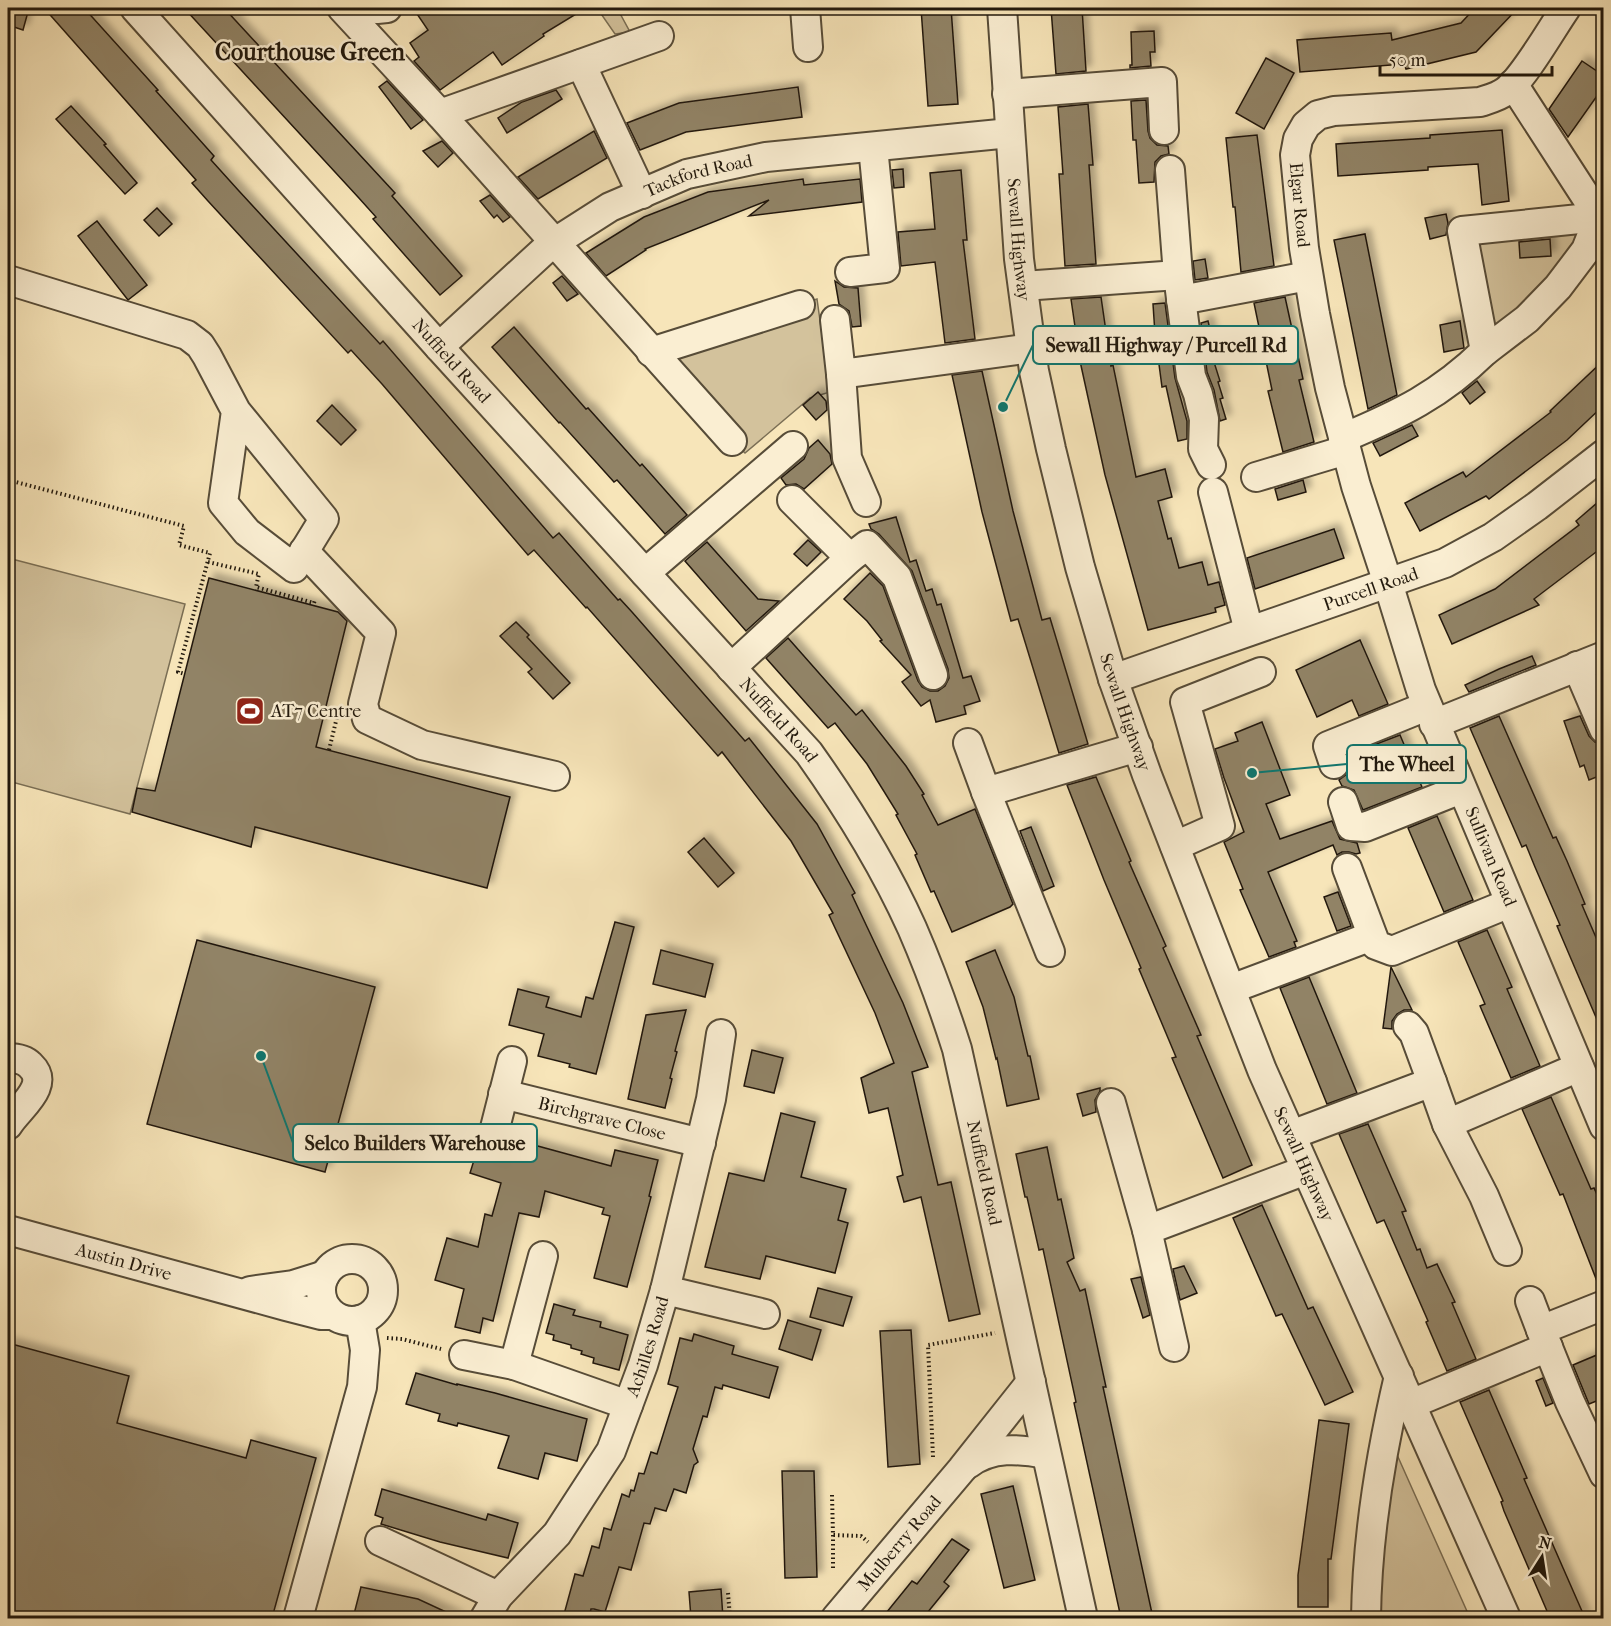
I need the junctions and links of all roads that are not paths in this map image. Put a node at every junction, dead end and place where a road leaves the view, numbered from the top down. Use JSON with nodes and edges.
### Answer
{"nodes":[{"id":1,"x":342,"y":8,"type":"edge"},
{"id":2,"x":364,"y":8,"type":"edge"},
{"id":3,"x":387,"y":8,"type":"edge"},
{"id":4,"x":805,"y":8,"type":"edge"},
{"id":5,"x":1002,"y":8,"type":"edge"},
{"id":6,"x":1566,"y":8,"type":"edge"},
{"id":7,"x":139,"y":9,"type":"edge"},
{"id":8,"x":659,"y":36,"type":"dead end"},
{"id":9,"x":808,"y":47,"type":"dead end"},
{"id":10,"x":581,"y":64,"type":"junction"},
{"id":11,"x":1513,"y":84,"type":"junction"},
{"id":12,"x":1007,"y":94,"type":"junction"},
{"id":13,"x":440,"y":114,"type":"junction"},
{"id":14,"x":1164,"y":130,"type":"dead end"},
{"id":15,"x":1010,"y":133,"type":"junction"},
{"id":16,"x":873,"y":147,"type":"junction"},
{"id":17,"x":1170,"y":170,"type":"dead end"},
{"id":18,"x":642,"y":194,"type":"junction"},
{"id":19,"x":1601,"y":214,"type":"edge"},
{"id":20,"x":554,"y":243,"type":"junction"},
{"id":21,"x":850,"y":272,"type":"dead end"},
{"id":22,"x":1308,"y":276,"type":"junction"},
{"id":23,"x":8,"y":280,"type":"edge"},
{"id":24,"x":1023,"y":286,"type":"junction"},
{"id":25,"x":1180,"y":288,"type":"junction"},
{"id":26,"x":800,"y":305,"type":"dead end"},
{"id":27,"x":835,"y":320,"type":"dead end"},
{"id":28,"x":439,"y":347,"type":"junction"},
{"id":29,"x":1031,"y":348,"type":"junction"},
{"id":30,"x":1485,"y":351,"type":"junction"},
{"id":31,"x":651,"y":352,"type":"junction"},
{"id":32,"x":841,"y":374,"type":"junction"},
{"id":33,"x":236,"y":411,"type":"junction"},
{"id":34,"x":732,"y":441,"type":"dead end"},
{"id":35,"x":1345,"y":444,"type":"junction"},
{"id":36,"x":793,"y":446,"type":"dead end"},
{"id":37,"x":1604,"y":454,"type":"edge"},
{"id":38,"x":1256,"y":477,"type":"dead end"},
{"id":39,"x":792,"y":500,"type":"dead end"},
{"id":40,"x":866,"y":502,"type":"dead end"},
{"id":41,"x":304,"y":551,"type":"junction"},
{"id":42,"x":850,"y":558,"type":"junction"},
{"id":43,"x":645,"y":573,"type":"junction"},
{"id":44,"x":1388,"y":584,"type":"junction"},
{"id":45,"x":1249,"y":631,"type":"junction"},
{"id":46,"x":1604,"y":656,"type":"edge"},
{"id":47,"x":1577,"y":666,"type":"junction"},
{"id":48,"x":731,"y":668,"type":"junction"},
{"id":49,"x":1261,"y":672,"type":"dead end"},
{"id":50,"x":933,"y":675,"type":"dead end"},
{"id":51,"x":1113,"y":679,"type":"junction"},
{"id":52,"x":1431,"y":715,"type":"junction"},
{"id":53,"x":1604,"y":729,"type":"edge"},
{"id":54,"x":969,"y":743,"type":"dead end"},
{"id":55,"x":1138,"y":747,"type":"junction"},
{"id":56,"x":1334,"y":764,"type":"dead end"},
{"id":57,"x":555,"y":776,"type":"dead end"},
{"id":58,"x":1461,"y":789,"type":"junction"},
{"id":59,"x":986,"y":792,"type":"junction"},
{"id":60,"x":1343,"y":802,"type":"dead end"},
{"id":61,"x":1175,"y":846,"type":"junction"},
{"id":62,"x":1347,"y":868,"type":"dead end"},
{"id":63,"x":1510,"y":903,"type":"junction"},
{"id":64,"x":1372,"y":936,"type":"junction"},
{"id":65,"x":1050,"y":952,"type":"dead end"},
{"id":66,"x":1230,"y":989,"type":"junction"},
{"id":67,"x":1408,"y":1026,"type":"dead end"},
{"id":68,"x":721,"y":1034,"type":"dead end"},
{"id":69,"x":8,"y":1058,"type":"edge"},
{"id":70,"x":512,"y":1061,"type":"dead end"},
{"id":71,"x":1579,"y":1067,"type":"junction"},
{"id":72,"x":1432,"y":1082,"type":"junction"},
{"id":73,"x":503,"y":1094,"type":"junction"},
{"id":74,"x":1111,"y":1103,"type":"dead end"},
{"id":75,"x":1447,"y":1124,"type":"junction"},
{"id":76,"x":8,"y":1125,"type":"edge"},
{"id":77,"x":1604,"y":1126,"type":"edge"},
{"id":78,"x":495,"y":1128,"type":"dead end"},
{"id":79,"x":1291,"y":1135,"type":"junction"},
{"id":80,"x":701,"y":1143,"type":"junction"},
{"id":81,"x":1306,"y":1170,"type":"junction"},
{"id":82,"x":8,"y":1230,"type":"edge"},
{"id":83,"x":1147,"y":1230,"type":"junction"},
{"id":84,"x":1507,"y":1251,"type":"dead end"},
{"id":85,"x":543,"y":1256,"type":"dead end"},
{"id":86,"x":325,"y":1275,"type":"junction"},
{"id":87,"x":665,"y":1290,"type":"junction"},
{"id":88,"x":239,"y":1293,"type":"junction"},
{"id":89,"x":1530,"y":1301,"type":"dead end"},
{"id":90,"x":1604,"y":1305,"type":"edge"},
{"id":91,"x":765,"y":1314,"type":"dead end"},
{"id":92,"x":352,"y":1323,"type":"junction"},
{"id":93,"x":1545,"y":1338,"type":"junction"},
{"id":94,"x":1174,"y":1347,"type":"dead end"},
{"id":95,"x":464,"y":1355,"type":"road end"},
{"id":96,"x":514,"y":1365,"type":"junction"},
{"id":97,"x":1399,"y":1376,"type":"junction"},
{"id":98,"x":1031,"y":1382,"type":"junction"},
{"id":99,"x":1411,"y":1404,"type":"junction"},
{"id":100,"x":628,"y":1406,"type":"junction"},
{"id":101,"x":1047,"y":1454,"type":"junction"},
{"id":102,"x":962,"y":1469,"type":"junction"},
{"id":103,"x":1604,"y":1474,"type":"edge"},
{"id":104,"x":380,"y":1541,"type":"dead end"},
{"id":105,"x":491,"y":1607,"type":"edge"},
{"id":106,"x":298,"y":1618,"type":"edge"},
{"id":107,"x":836,"y":1618,"type":"edge"},
{"id":108,"x":1083,"y":1618,"type":"edge"},
{"id":109,"x":1366,"y":1618,"type":"edge"},
{"id":110,"x":1506,"y":1618,"type":"edge"}],
"edges":[{"from":1,"to":13,"type":"street"},
{"from":2,"to":3,"type":"street"},
{"from":4,"to":9,"type":"street"},
{"from":5,"to":12,"type":"street","name":"Sewall Highway"},
{"from":6,"to":11,"type":"street","name":"Elgar Road"},
{"from":7,"to":28,"type":"street","name":"Nuffield Road"},
{"from":8,"to":10,"type":"street"},
{"from":10,"to":13,"type":"street"},
{"from":10,"to":18,"type":"street"},
{"from":11,"to":19,"type":"street"},
{"from":11,"to":22,"type":"street","name":"Elgar Road"},
{"from":12,"to":14,"type":"street"},
{"from":12,"to":15,"type":"street","name":"Sewall Highway"},
{"from":13,"to":20,"type":"street"},
{"from":15,"to":16,"type":"street","name":"Tackford Road"},
{"from":15,"to":24,"type":"street","name":"Sewall Highway"},
{"from":16,"to":18,"type":"street","name":"Tackford Road"},
{"from":16,"to":21,"type":"street"},
{"from":17,"to":25,"type":"street"},
{"from":18,"to":20,"type":"street","name":"Tackford Road"},
{"from":19,"to":30,"type":"street"},
{"from":19,"to":30,"type":"street"},
{"from":20,"to":28,"type":"street","name":"Tackford Road"},
{"from":20,"to":31,"type":"street"},
{"from":22,"to":25,"type":"street"},
{"from":22,"to":35,"type":"street","name":"Elgar Road"},
{"from":23,"to":33,"type":"street"},
{"from":24,"to":25,"type":"street"},
{"from":24,"to":29,"type":"street","name":"Sewall Highway"},
{"from":25,"to":45,"type":"street"},
{"from":26,"to":31,"type":"street"},
{"from":27,"to":32,"type":"street"},
{"from":28,"to":43,"type":"street","name":"Nuffield Road"},
{"from":29,"to":32,"type":"street"},
{"from":29,"to":51,"type":"street","name":"Sewall Highway"},
{"from":30,"to":35,"type":"street"},
{"from":31,"to":34,"type":"street"},
{"from":32,"to":40,"type":"street"},
{"from":33,"to":41,"type":"street"},
{"from":33,"to":41,"type":"street"},
{"from":35,"to":38,"type":"street"},
{"from":35,"to":44,"type":"street","name":"Elgar Road"},
{"from":36,"to":43,"type":"street"},
{"from":37,"to":44,"type":"street","name":"Purcell Road"},
{"from":39,"to":42,"type":"street"},
{"from":41,"to":57,"type":"street"},
{"from":42,"to":48,"type":"street"},
{"from":42,"to":50,"type":"street"},
{"from":43,"to":48,"type":"street","name":"Nuffield Road"},
{"from":44,"to":45,"type":"street","name":"Purcell Road"},
{"from":44,"to":52,"type":"street","name":"Sullivan Road"},
{"from":45,"to":51,"type":"street","name":"Purcell Road"},
{"from":46,"to":47,"type":"street"},
{"from":47,"to":52,"type":"street"},
{"from":47,"to":53,"type":"street"},
{"from":48,"to":98,"type":"street","name":"Nuffield Road"},
{"from":49,"to":61,"type":"street"},
{"from":51,"to":55,"type":"street","name":"Sewall Highway"},
{"from":52,"to":56,"type":"street"},
{"from":52,"to":58,"type":"street","name":"Sullivan Road"},
{"from":54,"to":59,"type":"street"},
{"from":55,"to":59,"type":"street"},
{"from":55,"to":61,"type":"street","name":"Sewall Highway"},
{"from":58,"to":60,"type":"street"},
{"from":58,"to":63,"type":"street","name":"Sullivan Road"},
{"from":59,"to":65,"type":"street"},
{"from":61,"to":66,"type":"street","name":"Sewall Highway"},
{"from":62,"to":64,"type":"street"},
{"from":63,"to":64,"type":"street"},
{"from":63,"to":71,"type":"street","name":"Sullivan Road"},
{"from":64,"to":66,"type":"street"},
{"from":66,"to":79,"type":"street","name":"Sewall Highway"},
{"from":67,"to":72,"type":"street"},
{"from":68,"to":80,"type":"street","name":"Achilles Road"},
{"from":69,"to":76,"type":"street"},
{"from":70,"to":73,"type":"street"},
{"from":71,"to":75,"type":"street"},
{"from":71,"to":77,"type":"street","name":"Sullivan Road"},
{"from":72,"to":75,"type":"street"},
{"from":72,"to":79,"type":"street"},
{"from":73,"to":78,"type":"street"},
{"from":73,"to":80,"type":"street","name":"Birchgrave Close"},
{"from":74,"to":83,"type":"street"},
{"from":75,"to":84,"type":"street"},
{"from":79,"to":81,"type":"street","name":"Sewall Highway"},
{"from":80,"to":87,"type":"street","name":"Achilles Road"},
{"from":81,"to":83,"type":"street"},
{"from":81,"to":97,"type":"street","name":"Sewall Highway"},
{"from":82,"to":88,"type":"street","name":"Austin Drive"},
{"from":83,"to":94,"type":"street"},
{"from":85,"to":96,"type":"street"},
{"from":86,"to":88,"type":"street","name":"Austin Drive"},
{"from":86,"to":92,"type":"street"},
{"from":86,"to":92,"type":"street"},
{"from":87,"to":91,"type":"street"},
{"from":87,"to":100,"type":"street","name":"Achilles Road"},
{"from":88,"to":92,"type":"street","name":"Austin Drive"},
{"from":89,"to":93,"type":"street"},
{"from":90,"to":93,"type":"street"},
{"from":92,"to":106,"type":"street"},
{"from":93,"to":99,"type":"street"},
{"from":93,"to":103,"type":"street"},
{"from":95,"to":96,"type":"street"},
{"from":96,"to":100,"type":"street"},
{"from":97,"to":99,"type":"street","name":"Sewall Highway"},
{"from":97,"to":109,"type":"street"},
{"from":98,"to":101,"type":"street","name":"Nuffield Road"},
{"from":98,"to":102,"type":"street","name":"Mulberry Road"},
{"from":99,"to":110,"type":"street","name":"Sewall Highway"},
{"from":100,"to":105,"type":"street","name":"Achilles Road"},
{"from":101,"to":102,"type":"street","name":"Mulberry Road"},
{"from":101,"to":108,"type":"street","name":"Nuffield Road"},
{"from":102,"to":107,"type":"street","name":"Mulberry Road"},
{"from":104,"to":105,"type":"street"}]}
